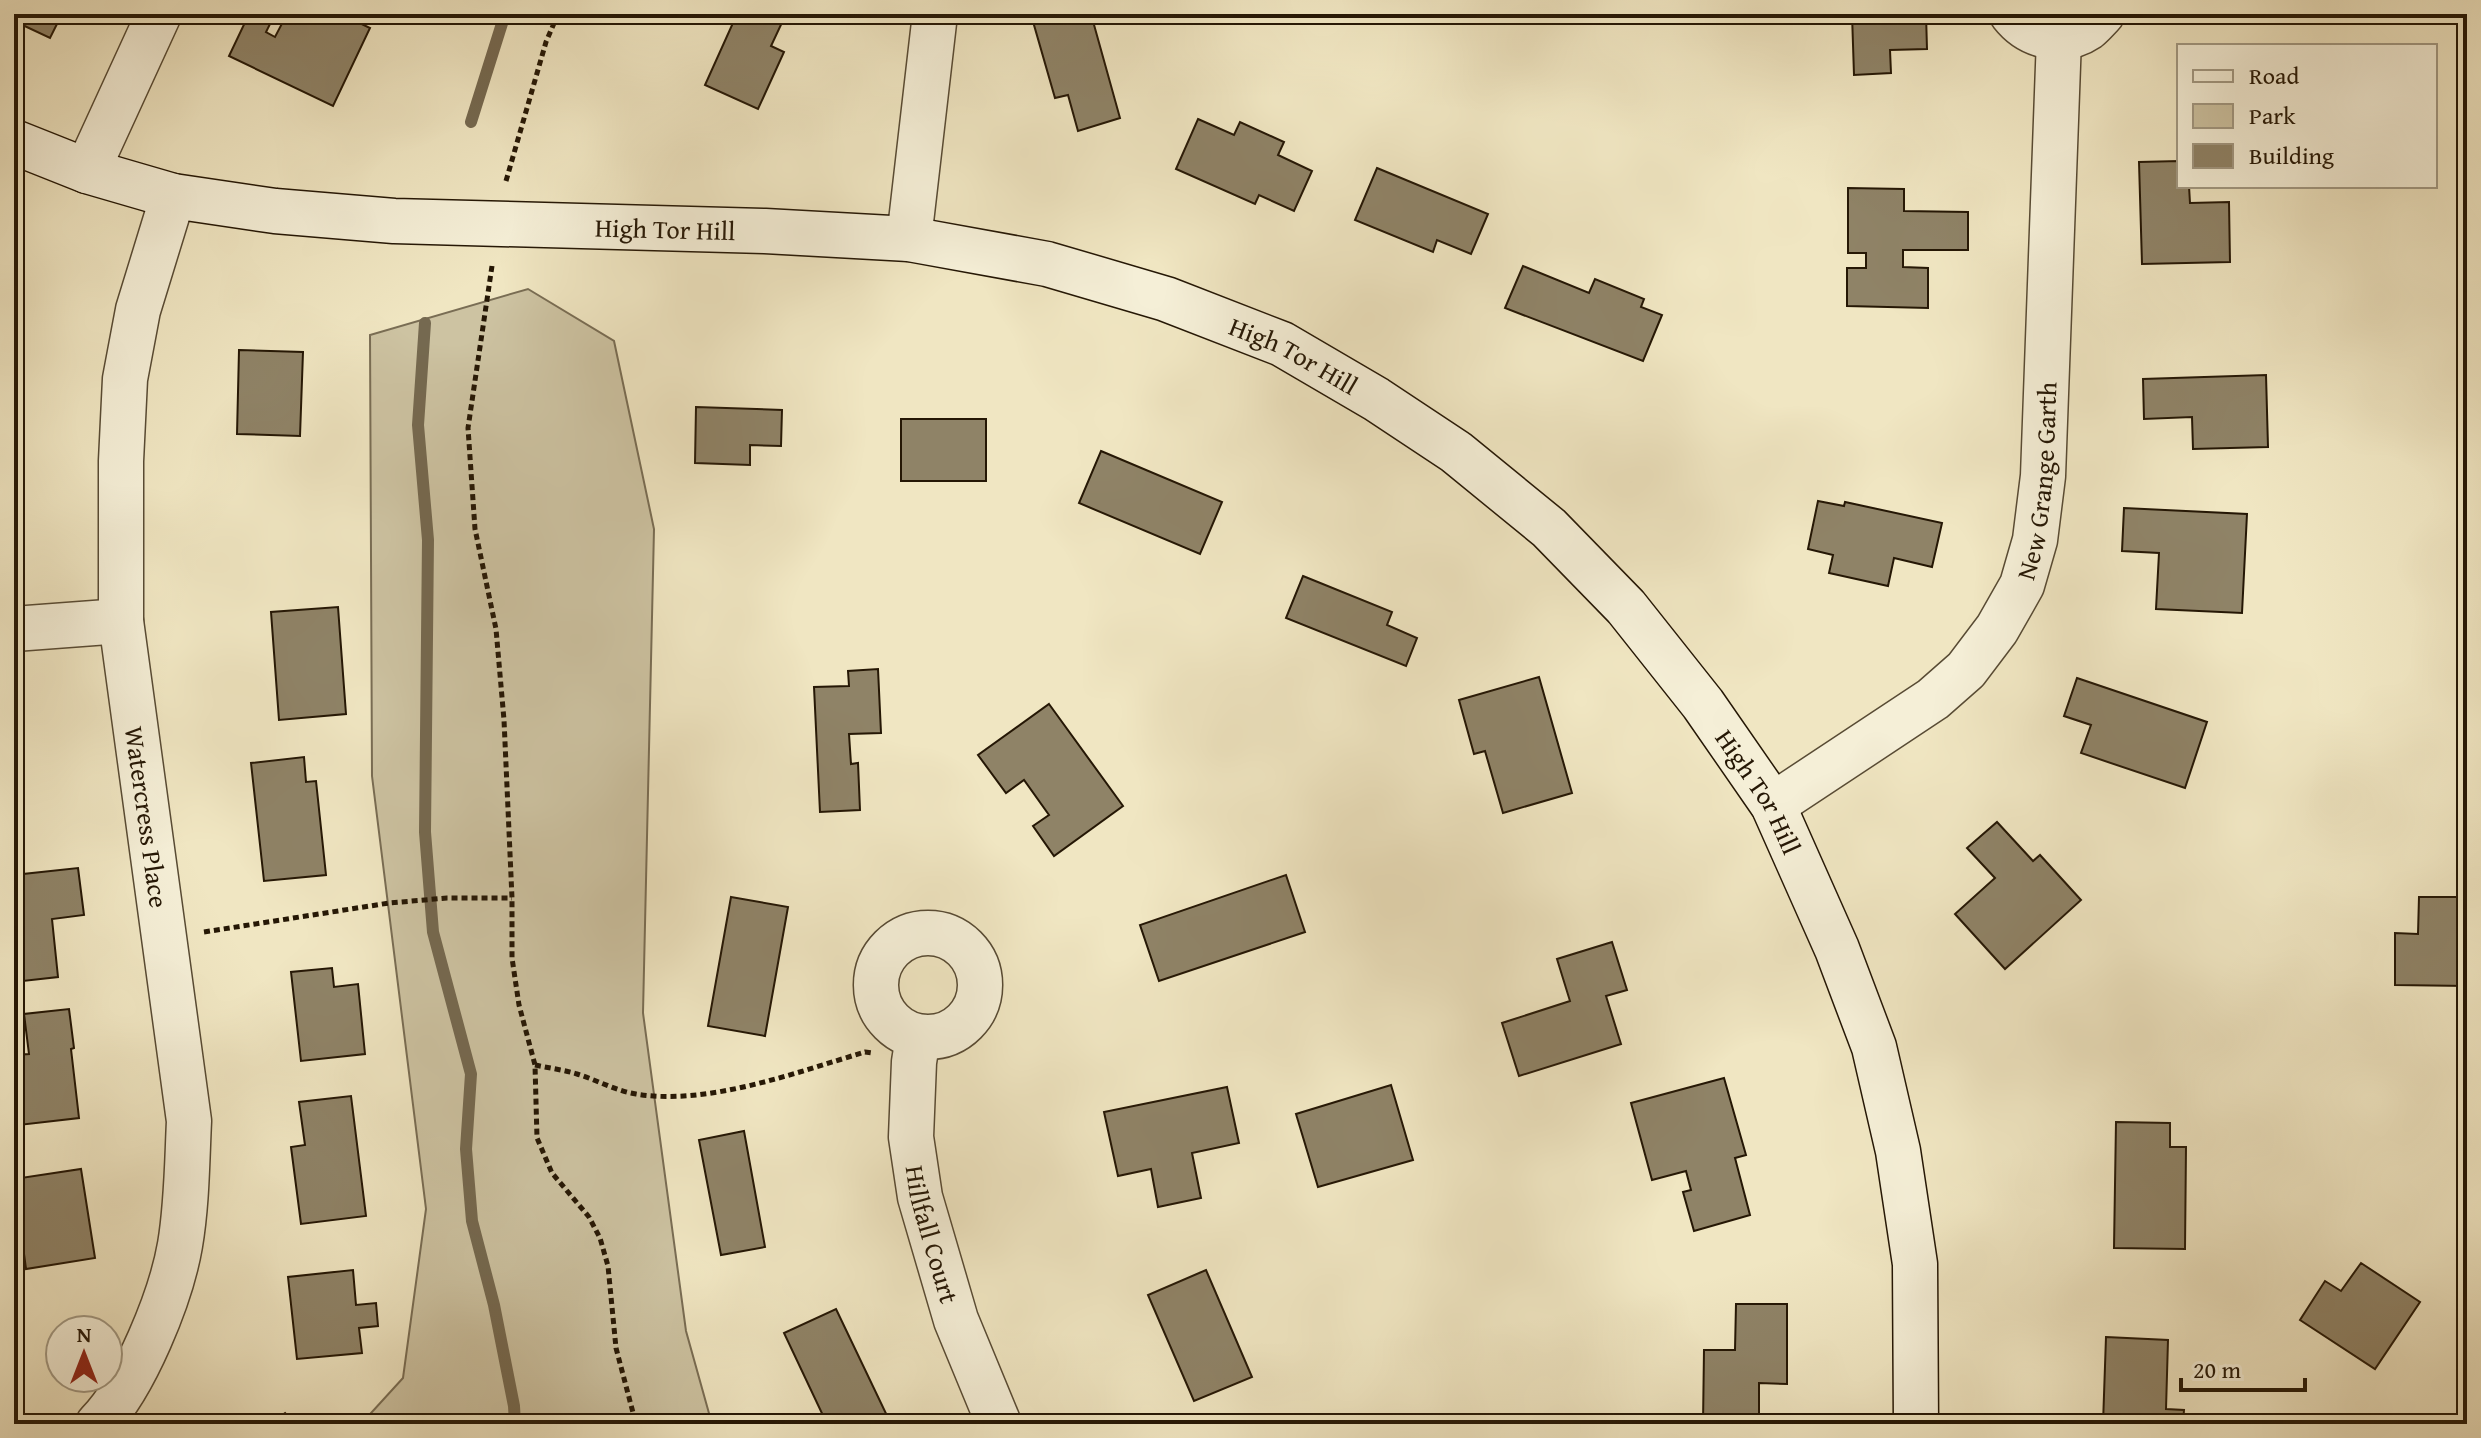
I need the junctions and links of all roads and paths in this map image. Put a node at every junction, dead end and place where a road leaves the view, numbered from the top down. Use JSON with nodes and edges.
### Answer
{"nodes":[{"id":1,"x":159,"y":14,"type":"edge"},
{"id":2,"x":558,"y":14,"type":"edge"},
{"id":3,"x":935,"y":14,"type":"edge"},
{"id":4,"x":2012,"y":14,"type":"edge"},
{"id":5,"x":2102,"y":14,"type":"edge"},
{"id":6,"x":2059,"y":38,"type":"junction"},
{"id":7,"x":14,"y":142,"type":"edge"},
{"id":8,"x":87,"y":171,"type":"junction"},
{"id":9,"x":173,"y":196,"type":"junction"},
{"id":10,"x":499,"y":224,"type":"junction"},
{"id":11,"x":909,"y":239,"type":"junction"},
{"id":12,"x":121,"y":621,"type":"junction"},
{"id":13,"x":14,"y":629,"type":"edge"},
{"id":14,"x":1773,"y":805,"type":"junction"},
{"id":15,"x":512,"y":898,"type":"junction"},
{"id":16,"x":164,"y":938,"type":"junction"},
{"id":17,"x":916,"y":1050,"type":"joint"},
{"id":18,"x":535,"y":1065,"type":"junction"},
{"id":19,"x":98,"y":1424,"type":"edge"},
{"id":20,"x":636,"y":1424,"type":"edge"},
{"id":21,"x":999,"y":1424,"type":"edge"},
{"id":22,"x":1916,"y":1424,"type":"edge"}],
"edges":[{"from":1,"to":8,"type":"street"},
{"from":2,"to":10,"type":"path"},
{"from":3,"to":11,"type":"street"},
{"from":4,"to":6,"type":"street"},
{"from":5,"to":6,"type":"street"},
{"from":6,"to":14,"type":"street","name":"New Grange Garth"},
{"from":7,"to":8,"type":"street","name":"High Tor Hill"},
{"from":8,"to":9,"type":"street","name":"High Tor Hill"},
{"from":9,"to":10,"type":"street","name":"High Tor Hill"},
{"from":9,"to":12,"type":"street","name":"Watercress Place"},
{"from":10,"to":11,"type":"street","name":"High Tor Hill"},
{"from":10,"to":15,"type":"path"},
{"from":11,"to":14,"type":"street","name":"High Tor Hill"},
{"from":12,"to":13,"type":"street"},
{"from":12,"to":16,"type":"street","name":"Watercress Place"},
{"from":14,"to":22,"type":"street","name":"High Tor Hill"},
{"from":15,"to":16,"type":"path"},
{"from":15,"to":18,"type":"path"},
{"from":16,"to":19,"type":"street","name":"Watercress Place"},
{"from":17,"to":18,"type":"path"},
{"from":17,"to":21,"type":"street","name":"Hillfall Court"},
{"from":18,"to":20,"type":"path"}]}
